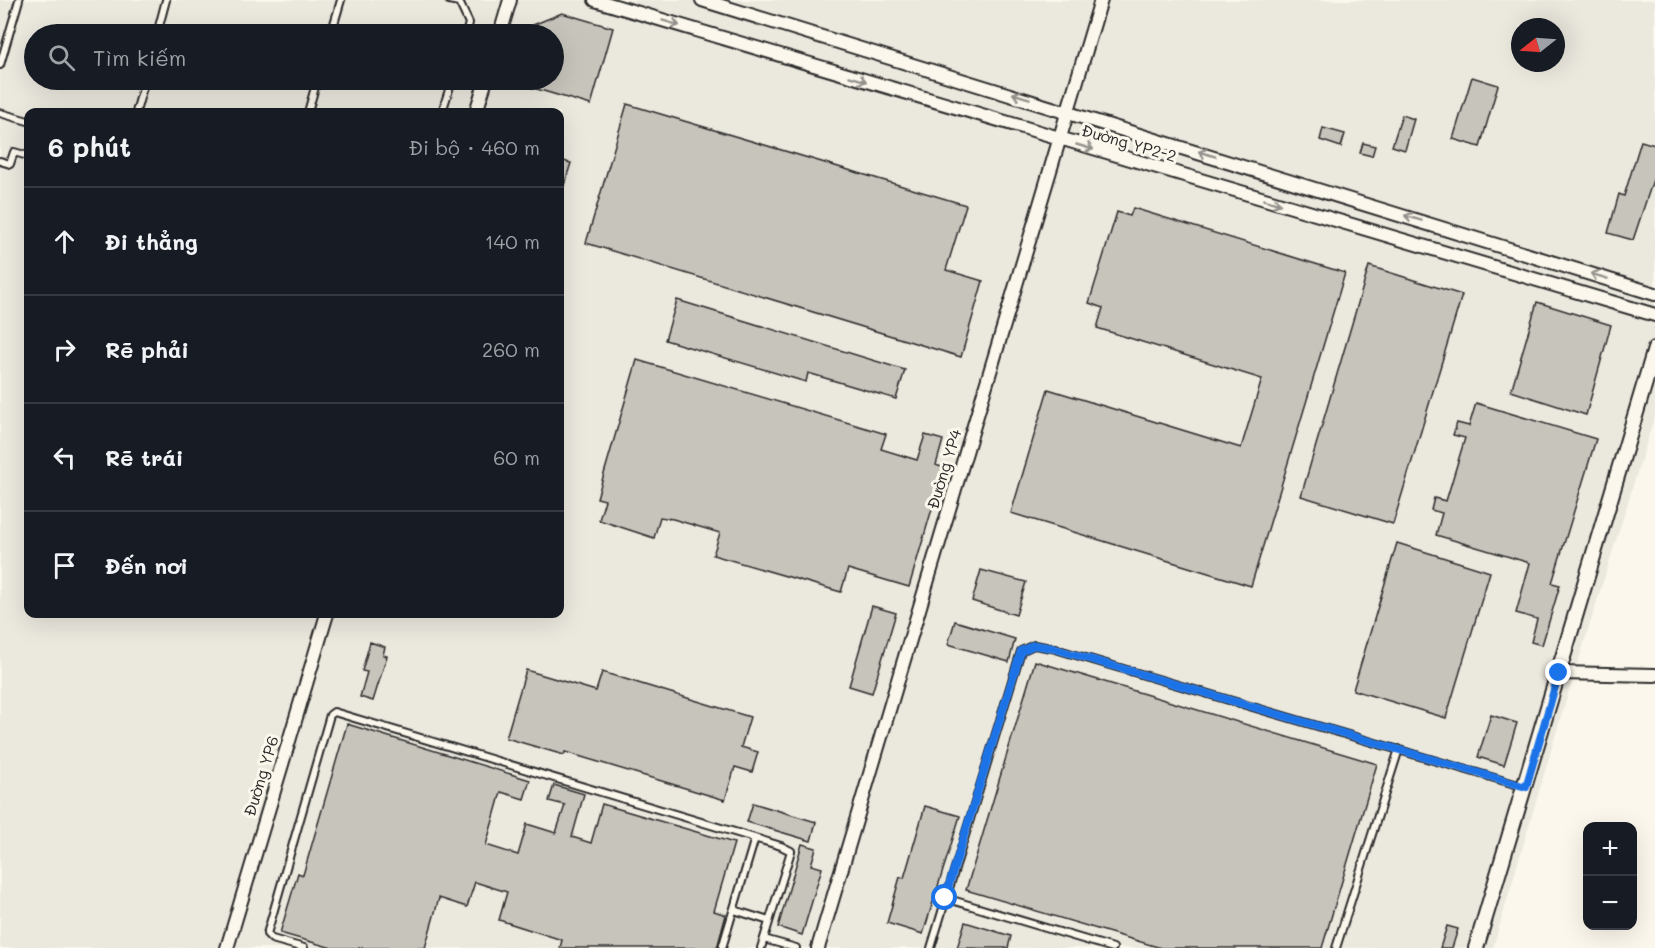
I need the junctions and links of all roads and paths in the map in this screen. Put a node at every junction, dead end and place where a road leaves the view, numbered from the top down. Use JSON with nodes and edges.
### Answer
{"nodes":[{"id":1,"x":19,"y":0,"type":"edge"},
{"id":2,"x":166,"y":0,"type":"edge"},
{"id":3,"x":341,"y":0,"type":"edge"},
{"id":4,"x":449,"y":0,"type":"edge"},
{"id":5,"x":510,"y":0,"type":"edge"},
{"id":6,"x":595,"y":0,"type":"edge"},
{"id":7,"x":702,"y":0,"type":"edge"},
{"id":8,"x":1101,"y":0,"type":"edge"},
{"id":9,"x":160,"y":24,"type":"edge"},
{"id":10,"x":334,"y":24,"type":"edge"},
{"id":11,"x":469,"y":24,"type":"edge"},
{"id":12,"x":503,"y":24,"type":"edge"},
{"id":13,"x":0,"y":65,"type":"edge"},
{"id":14,"x":142,"y":90,"type":"edge"},
{"id":15,"x":314,"y":90,"type":"edge"},
{"id":16,"x":449,"y":90,"type":"edge"},
{"id":17,"x":483,"y":90,"type":"edge"},
{"id":18,"x":137,"y":108,"type":"edge"},
{"id":19,"x":309,"y":108,"type":"edge"},
{"id":20,"x":443,"y":108,"type":"edge"},
{"id":21,"x":477,"y":108,"type":"edge"},
{"id":22,"x":1070,"y":111,"type":"junction"},
{"id":23,"x":0,"y":113,"type":"edge"},
{"id":24,"x":24,"y":120,"type":"edge"},
{"id":25,"x":1060,"y":140,"type":"junction"},
{"id":26,"x":24,"y":155,"type":"edge"},
{"id":27,"x":0,"y":161,"type":"edge"},
{"id":28,"x":1655,"y":294,"type":"edge"},
{"id":29,"x":1655,"y":315,"type":"edge"},
{"id":30,"x":1655,"y":349,"type":"edge"},
{"id":31,"x":326,"y":618,"type":"edge"},
{"id":32,"x":1559,"y":673,"type":"junction"},
{"id":33,"x":1655,"y":675,"type":"edge"},
{"id":34,"x":1399,"y":749,"type":"junction"},
{"id":35,"x":1526,"y":787,"type":"junction"},
{"id":36,"x":755,"y":838,"type":"junction"},
{"id":37,"x":945,"y":898,"type":"junction"},
{"id":38,"x":734,"y":910,"type":"junction"},
{"id":39,"x":769,"y":921,"type":"junction"},
{"id":40,"x":764,"y":939,"type":"junction"},
{"id":41,"x":227,"y":948,"type":"edge"},
{"id":42,"x":304,"y":948,"type":"edge"},
{"id":43,"x":722,"y":948,"type":"edge"},
{"id":44,"x":761,"y":948,"type":"edge"},
{"id":45,"x":796,"y":948,"type":"edge"},
{"id":46,"x":818,"y":948,"type":"edge"},
{"id":47,"x":931,"y":948,"type":"edge"},
{"id":48,"x":1113,"y":948,"type":"edge"},
{"id":49,"x":1336,"y":948,"type":"edge"},
{"id":50,"x":1476,"y":948,"type":"edge"}],
"edges":[{"from":1,"to":13,"type":"lane"},
{"from":2,"to":9,"type":"lane"},
{"from":3,"to":10,"type":"lane"},
{"from":4,"to":11,"type":"lane"},
{"from":5,"to":12,"type":"street"},
{"from":6,"to":25,"type":"street","name":"Đường YP2-2","one_way":true},
{"from":22,"to":7,"type":"street","name":"Đường YP2-2","one_way":true},
{"from":8,"to":22,"type":"street","name":"Đường YP4"},
{"from":14,"to":18,"type":"lane"},
{"from":15,"to":19,"type":"lane"},
{"from":16,"to":20,"type":"lane"},
{"from":17,"to":21,"type":"street"},
{"from":22,"to":25,"type":"street","name":"Đường YP4"},
{"from":28,"to":22,"type":"street","name":"Đường YP2-2","one_way":true},
{"from":23,"to":24,"type":"lane"},
{"from":25,"to":29,"type":"street","name":"Đường YP2-2","one_way":true},
{"from":25,"to":46,"type":"street","name":"Đường YP4"},
{"from":26,"to":27,"type":"lane"},
{"from":30,"to":32,"type":"street"},
{"from":31,"to":41,"type":"street","name":"Đường YP6"},
{"from":32,"to":33,"type":"street"},
{"from":32,"to":35,"type":"street"},
{"from":34,"to":35,"type":"lane"},
{"from":34,"to":37,"type":"lane"},
{"from":34,"to":49,"type":"lane"},
{"from":35,"to":50,"type":"street"},
{"from":36,"to":38,"type":"lane"},
{"from":36,"to":39,"type":"lane"},
{"from":36,"to":42,"type":"lane"},
{"from":37,"to":47,"type":"lane"},
{"from":37,"to":48,"type":"lane"},
{"from":38,"to":39,"type":"lane"},
{"from":38,"to":43,"type":"lane"},
{"from":39,"to":40,"type":"lane"},
{"from":40,"to":44,"type":"lane"},
{"from":40,"to":45,"type":"lane"}]}
